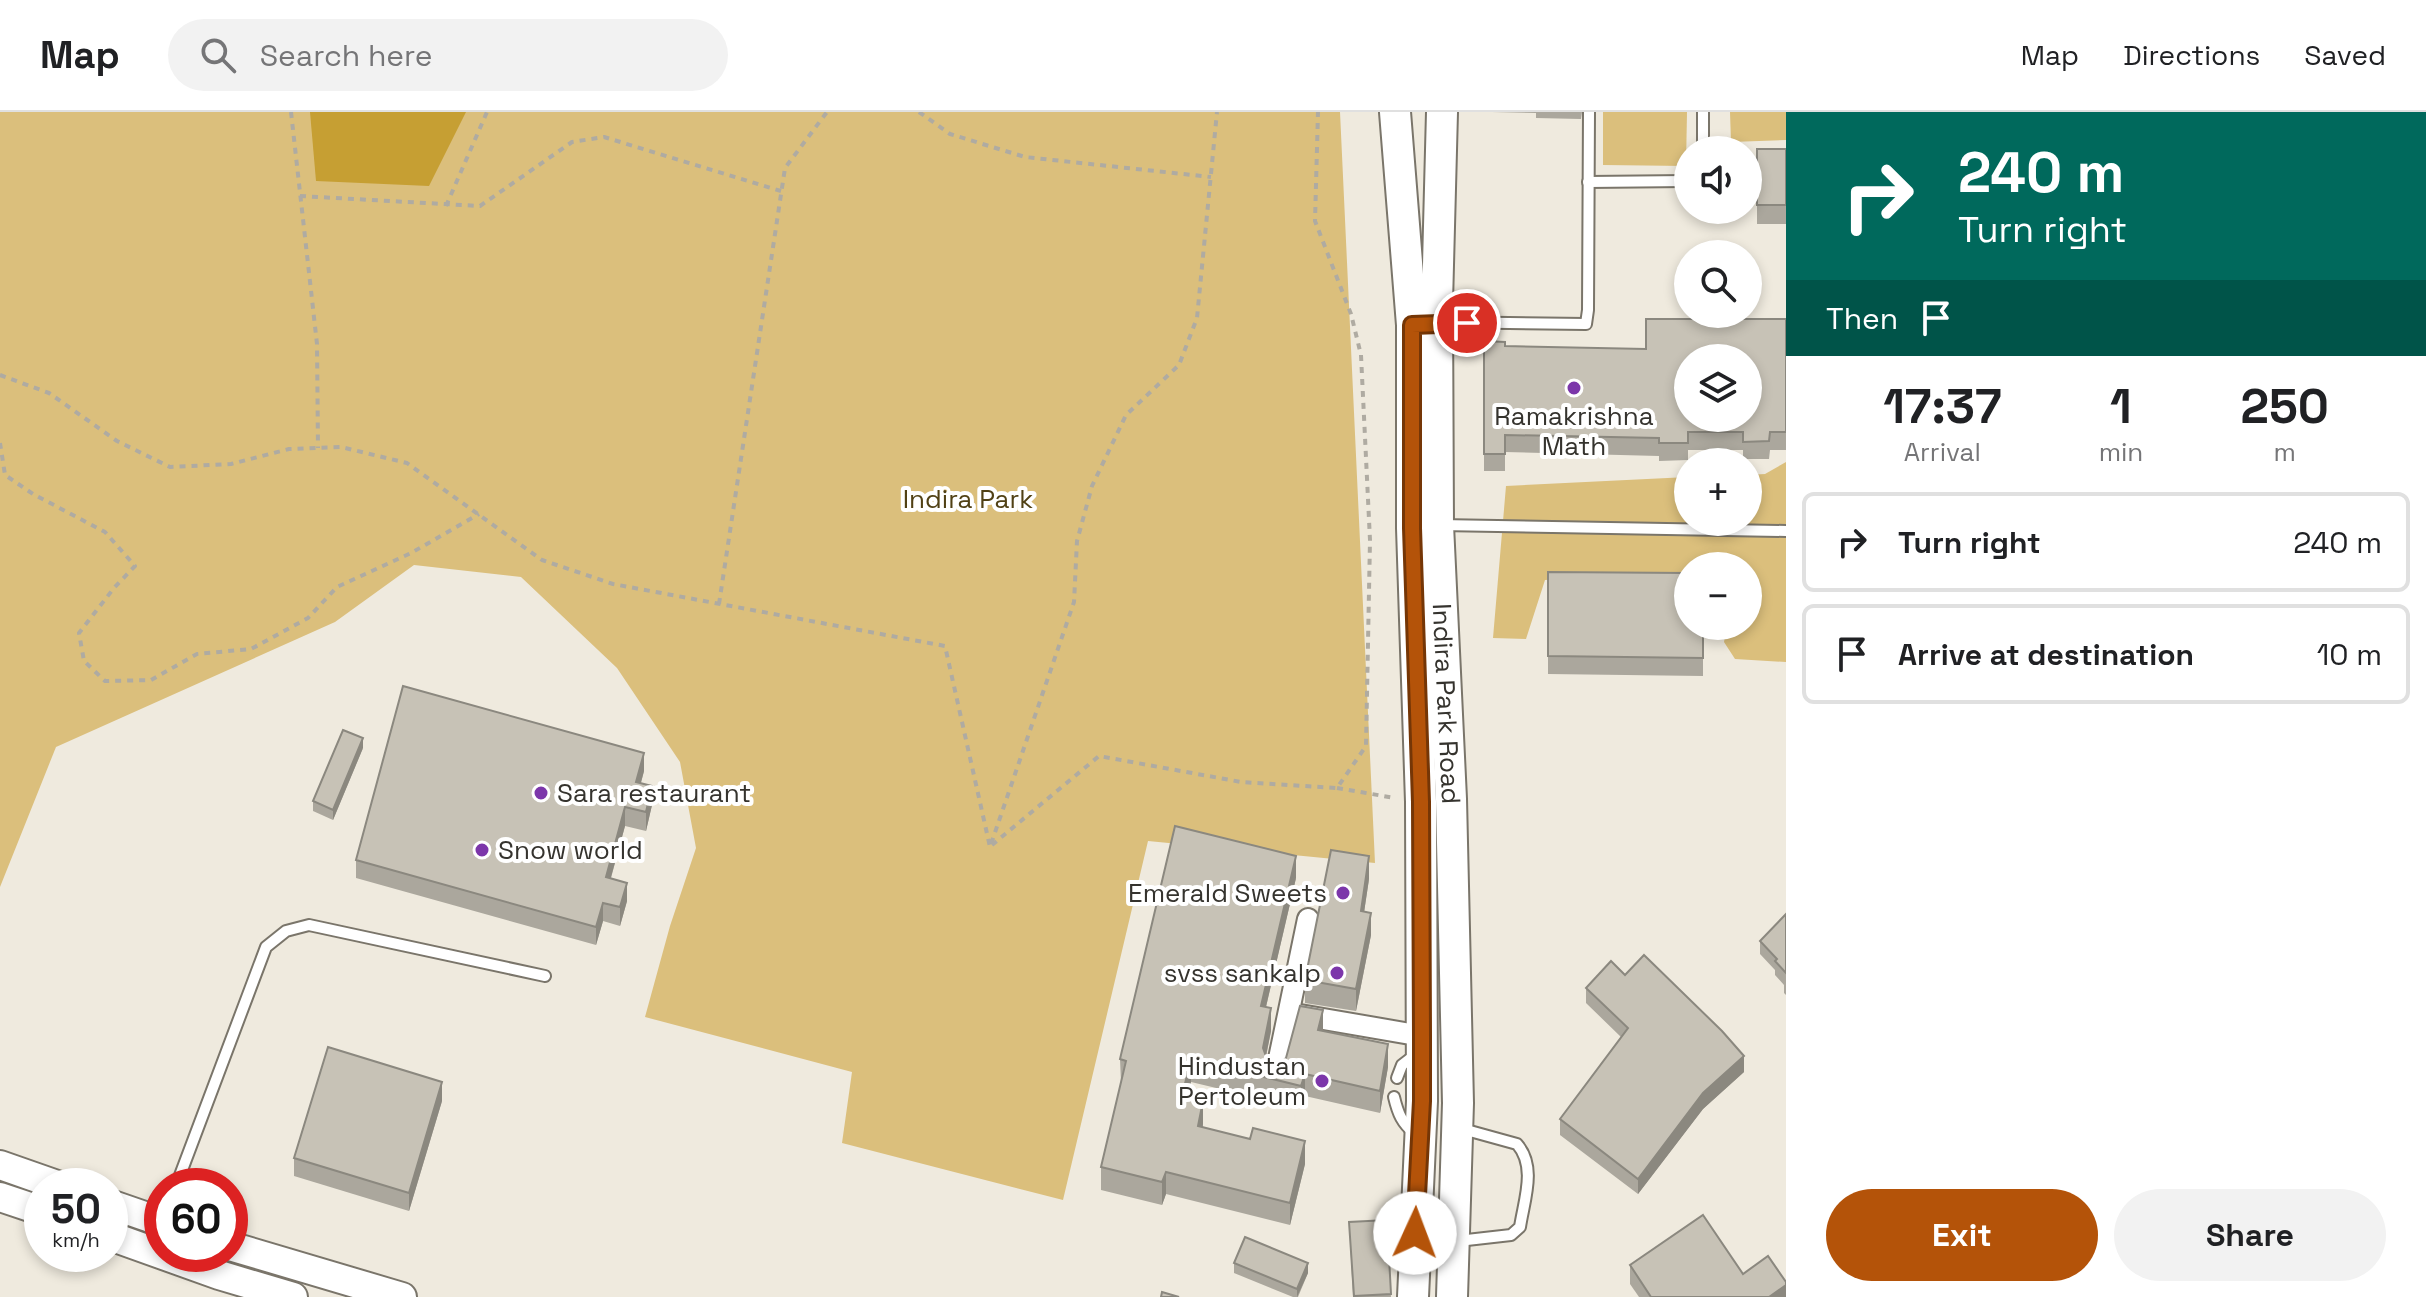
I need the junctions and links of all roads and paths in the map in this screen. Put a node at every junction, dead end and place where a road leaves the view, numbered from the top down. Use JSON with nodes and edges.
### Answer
{"nodes":[{"id":1,"x":291,"y":112,"type":"edge"},
{"id":2,"x":487,"y":112,"type":"edge"},
{"id":3,"x":827,"y":112,"type":"edge"},
{"id":4,"x":919,"y":112,"type":"edge"},
{"id":5,"x":1217,"y":112,"type":"edge"},
{"id":6,"x":1318,"y":112,"type":"edge"},
{"id":7,"x":1395,"y":112,"type":"edge"},
{"id":8,"x":1442,"y":112,"type":"edge"},
{"id":9,"x":1589,"y":112,"type":"edge"},
{"id":10,"x":1703,"y":112,"type":"edge"},
{"id":11,"x":1703,"y":136,"type":"edge"},
{"id":12,"x":1211,"y":177,"type":"junction"},
{"id":13,"x":1674,"y":181,"type":"edge"},
{"id":14,"x":1588,"y":182,"type":"junction"},
{"id":15,"x":782,"y":191,"type":"junction"},
{"id":16,"x":300,"y":196,"type":"junction"},
{"id":17,"x":446,"y":206,"type":"junction"},
{"id":18,"x":1425,"y":324,"type":"junction"},
{"id":19,"x":0,"y":375,"type":"edge"},
{"id":20,"x":0,"y":443,"type":"edge"},
{"id":21,"x":318,"y":448,"type":"junction"},
{"id":22,"x":5,"y":475,"type":"junction"},
{"id":23,"x":0,"y":481,"type":"edge"},
{"id":24,"x":479,"y":514,"type":"junction"},
{"id":25,"x":1425,"y":526,"type":"junction"},
{"id":26,"x":1786,"y":531,"type":"edge"},
{"id":27,"x":719,"y":604,"type":"junction"},
{"id":28,"x":1337,"y":788,"type":"junction"},
{"id":29,"x":1421,"y":802,"type":"junction"},
{"id":30,"x":990,"y":847,"type":"junction"},
{"id":31,"x":1308,"y":919,"type":"dead end"},
{"id":32,"x":545,"y":976,"type":"dead end"},
{"id":33,"x":1288,"y":1013,"type":"junction"},
{"id":34,"x":1422,"y":1042,"type":"junction"},
{"id":35,"x":1276,"y":1073,"type":"edge"},
{"id":36,"x":1397,"y":1078,"type":"dead end"},
{"id":37,"x":1394,"y":1097,"type":"dead end"},
{"id":38,"x":1457,"y":1127,"type":"junction"},
{"id":39,"x":1419,"y":1138,"type":"junction"},
{"id":40,"x":0,"y":1165,"type":"edge"},
{"id":41,"x":183,"y":1168,"type":"edge"},
{"id":42,"x":24,"y":1173,"type":"edge"},
{"id":43,"x":0,"y":1197,"type":"edge"},
{"id":44,"x":24,"y":1205,"type":"edge"},
{"id":45,"x":1454,"y":1241,"type":"junction"},
{"id":46,"x":128,"y":1242,"type":"edge"},
{"id":47,"x":248,"y":1251,"type":"edge"},
{"id":48,"x":293,"y":1297,"type":"edge"},
{"id":49,"x":402,"y":1297,"type":"edge"},
{"id":50,"x":1413,"y":1297,"type":"edge"},
{"id":51,"x":1452,"y":1297,"type":"edge"}],
"edges":[{"from":1,"to":16,"type":"path"},
{"from":2,"to":17,"type":"path"},
{"from":3,"to":15,"type":"path"},
{"from":4,"to":12,"type":"path"},
{"from":5,"to":12,"type":"path"},
{"from":6,"to":28,"type":"path"},
{"from":7,"to":18,"type":"main road","name":"Indira Park Road"},
{"from":8,"to":18,"type":"main road","name":"Indira Park Road"},
{"from":9,"to":14,"type":"lane"},
{"from":10,"to":11,"type":"lane"},
{"from":12,"to":30,"type":"path"},
{"from":13,"to":14,"type":"lane"},
{"from":14,"to":18,"type":"lane"},
{"from":15,"to":17,"type":"path"},
{"from":15,"to":27,"type":"path"},
{"from":16,"to":17,"type":"path"},
{"from":16,"to":21,"type":"path"},
{"from":18,"to":25,"type":"main road","name":"Indira Park Road"},
{"from":19,"to":21,"type":"path"},
{"from":20,"to":22,"type":"path"},
{"from":21,"to":24,"type":"path"},
{"from":22,"to":23,"type":"path"},
{"from":22,"to":24,"type":"path"},
{"from":24,"to":27,"type":"path"},
{"from":25,"to":26,"type":"lane"},
{"from":25,"to":29,"type":"main road","name":"Indira Park Road"},
{"from":25,"to":38,"type":"main road","name":"Indira Park Road"},
{"from":27,"to":30,"type":"path"},
{"from":28,"to":29,"type":"path"},
{"from":28,"to":30,"type":"path"},
{"from":29,"to":34,"type":"main road","name":"Indira Park Road"},
{"from":31,"to":33,"type":"street"},
{"from":32,"to":41,"type":"lane"},
{"from":33,"to":34,"type":"street"},
{"from":33,"to":35,"type":"street"},
{"from":34,"to":36,"type":"lane"},
{"from":34,"to":39,"type":"main road","name":"Indira Park Road"},
{"from":37,"to":39,"type":"lane"},
{"from":38,"to":45,"type":"main road","name":"Indira Park Road"},
{"from":38,"to":45,"type":"lane"},
{"from":39,"to":50,"type":"main road","name":"Indira Park Road"},
{"from":40,"to":42,"type":"main road"},
{"from":43,"to":44,"type":"main road"},
{"from":45,"to":51,"type":"main road","name":"Indira Park Road"},
{"from":46,"to":48,"type":"main road"},
{"from":47,"to":49,"type":"main road"}]}
